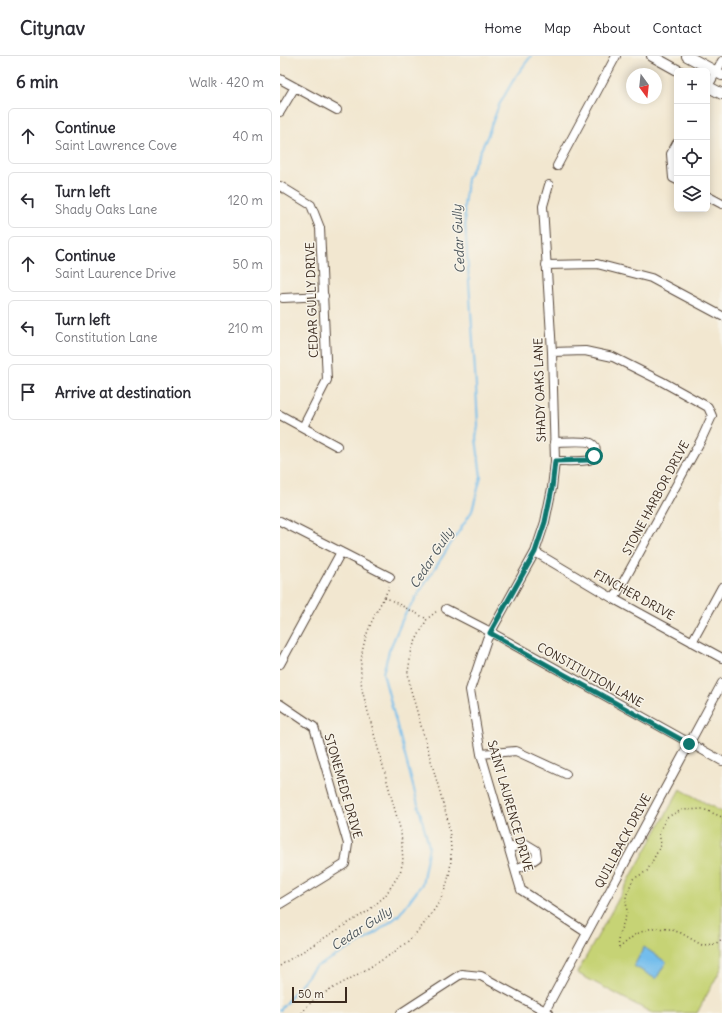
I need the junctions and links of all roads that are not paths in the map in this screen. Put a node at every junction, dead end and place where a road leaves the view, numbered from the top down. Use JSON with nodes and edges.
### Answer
{"nodes":[{"id":1,"x":616,"y":56,"type":"edge"},
{"id":2,"x":652,"y":56,"type":"edge"},
{"id":3,"x":687,"y":56,"type":"edge"},
{"id":4,"x":722,"y":61,"type":"edge"},
{"id":5,"x":674,"y":68,"type":"edge"},
{"id":6,"x":719,"y":74,"type":"edge"},
{"id":7,"x":280,"y":79,"type":"edge"},
{"id":8,"x":710,"y":84,"type":"edge"},
{"id":9,"x":295,"y":87,"type":"junction"},
{"id":10,"x":710,"y":88,"type":"edge"},
{"id":11,"x":722,"y":94,"type":"edge"},
{"id":12,"x":337,"y":110,"type":"dead end"},
{"id":13,"x":280,"y":112,"type":"edge"},
{"id":14,"x":674,"y":148,"type":"edge"},
{"id":15,"x":557,"y":166,"type":"dead end"},
{"id":16,"x":674,"y":178,"type":"edge"},
{"id":17,"x":549,"y":185,"type":"dead end"},
{"id":18,"x":280,"y":186,"type":"edge"},
{"id":19,"x":710,"y":198,"type":"edge"},
{"id":20,"x":722,"y":204,"type":"edge"},
{"id":21,"x":546,"y":265,"type":"junction"},
{"id":22,"x":324,"y":296,"type":"junction"},
{"id":23,"x":283,"y":298,"type":"dead end"},
{"id":24,"x":722,"y":316,"type":"edge"},
{"id":25,"x":552,"y":352,"type":"junction"},
{"id":26,"x":280,"y":415,"type":"edge"},
{"id":27,"x":303,"y":427,"type":"junction"},
{"id":28,"x":554,"y":442,"type":"junction"},
{"id":29,"x":337,"y":446,"type":"dead end"},
{"id":30,"x":555,"y":461,"type":"junction"},
{"id":31,"x":280,"y":521,"type":"edge"},
{"id":32,"x":341,"y":552,"type":"junction"},
{"id":33,"x":535,"y":552,"type":"junction"},
{"id":34,"x":389,"y":581,"type":"road end"},
{"id":35,"x":515,"y":588,"type":"joint"},
{"id":36,"x":722,"y":588,"type":"edge"},
{"id":37,"x":614,"y":599,"type":"junction"},
{"id":38,"x":446,"y":609,"type":"dead end"},
{"id":39,"x":490,"y":633,"type":"junction"},
{"id":40,"x":692,"y":642,"type":"junction"},
{"id":41,"x":722,"y":658,"type":"edge"},
{"id":42,"x":280,"y":664,"type":"edge"},
{"id":43,"x":722,"y":683,"type":"edge"},
{"id":44,"x":280,"y":704,"type":"edge"},
{"id":45,"x":689,"y":744,"type":"junction"},
{"id":46,"x":481,"y":754,"type":"junction"},
{"id":47,"x":722,"y":761,"type":"edge"},
{"id":48,"x":566,"y":774,"type":"dead end"},
{"id":49,"x":509,"y":848,"type":"junction"},
{"id":50,"x":515,"y":869,"type":"junction"},
{"id":51,"x":280,"y":904,"type":"edge"},
{"id":52,"x":587,"y":933,"type":"junction"},
{"id":53,"x":547,"y":1012,"type":"edge"},
{"id":54,"x":401,"y":1013,"type":"edge"}],
"edges":[{"from":1,"to":15,"type":"street"},
{"from":2,"to":5,"type":"main road"},
{"from":3,"to":6,"type":"main road"},
{"from":4,"to":6,"type":"street"},
{"from":6,"to":8,"type":"street"},
{"from":7,"to":9,"type":"street"},
{"from":9,"to":12,"type":"street"},
{"from":9,"to":13,"type":"street"},
{"from":10,"to":11,"type":"main road"},
{"from":14,"to":16,"type":"street"},
{"from":17,"to":21,"type":"street","name":"SHADY OAKS LANE"},
{"from":18,"to":22,"type":"street","name":"CEDAR GULLY DRIVE"},
{"from":19,"to":20,"type":"street"},
{"from":21,"to":24,"type":"street"},
{"from":21,"to":25,"type":"street","name":"SHADY OAKS LANE"},
{"from":22,"to":23,"type":"street"},
{"from":22,"to":27,"type":"street","name":"CEDAR GULLY DRIVE"},
{"from":25,"to":28,"type":"street","name":"SHADY OAKS LANE"},
{"from":25,"to":37,"type":"street","name":"STONE HARBOR DRIVE"},
{"from":26,"to":27,"type":"street"},
{"from":27,"to":29,"type":"street"},
{"from":28,"to":30,"type":"street","name":"SHADY OAKS LANE"},
{"from":28,"to":30,"type":"street"},
{"from":30,"to":33,"type":"street","name":"SHADY OAKS LANE"},
{"from":31,"to":32,"type":"street"},
{"from":32,"to":34,"type":"street"},
{"from":32,"to":42,"type":"street"},
{"from":33,"to":35,"type":"street","name":"SHADY OAKS LANE"},
{"from":33,"to":37,"type":"street","name":"FINCHER DRIVE"},
{"from":35,"to":39,"type":"street","name":"SAINT LAURENCE DRIVE"},
{"from":36,"to":40,"type":"street"},
{"from":37,"to":40,"type":"street","name":"FINCHER DRIVE"},
{"from":38,"to":39,"type":"street","name":"CONSTITUTION LANE"},
{"from":39,"to":45,"type":"street","name":"CONSTITUTION LANE"},
{"from":39,"to":46,"type":"street","name":"SAINT LAURENCE DRIVE"},
{"from":40,"to":41,"type":"street","name":"FINCHER DRIVE"},
{"from":43,"to":45,"type":"street","name":"QUILLBACK DRIVE"},
{"from":44,"to":51,"type":"street","name":"STONEMEDE DRIVE"},
{"from":45,"to":47,"type":"street","name":"CONSTITUTION LANE"},
{"from":45,"to":52,"type":"street","name":"QUILLBACK DRIVE"},
{"from":46,"to":48,"type":"street"},
{"from":46,"to":49,"type":"street","name":"SAINT LAURENCE DRIVE"},
{"from":49,"to":50,"type":"street","name":"SAINT LAURENCE DRIVE"},
{"from":49,"to":50,"type":"street"},
{"from":50,"to":52,"type":"street","name":"SAINT LAURENCE DRIVE"},
{"from":52,"to":53,"type":"street","name":"QUILLBACK DRIVE"},
{"from":53,"to":54,"type":"street"}]}
